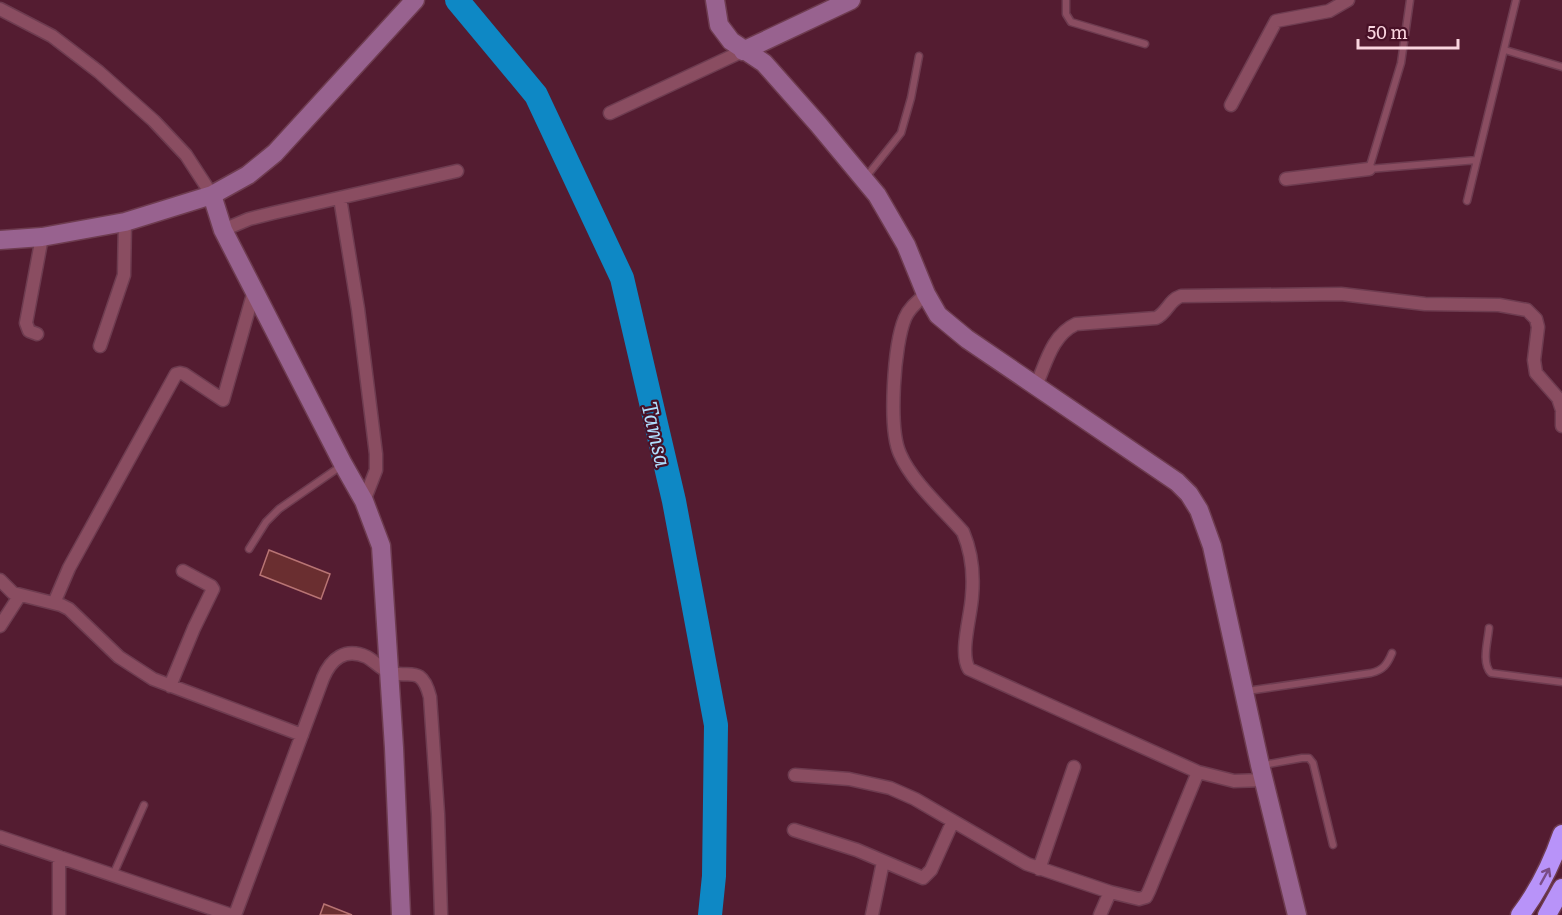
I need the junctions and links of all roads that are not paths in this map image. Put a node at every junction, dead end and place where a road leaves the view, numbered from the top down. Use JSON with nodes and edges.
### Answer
{"nodes":[{"id":1,"x":415,"y":0,"type":"edge"},
{"id":2,"x":715,"y":0,"type":"edge"},
{"id":3,"x":851,"y":0,"type":"edge"},
{"id":4,"x":1066,"y":0,"type":"edge"},
{"id":5,"x":1348,"y":0,"type":"edge"},
{"id":6,"x":1410,"y":0,"type":"edge"},
{"id":7,"x":1516,"y":0,"type":"edge"},
{"id":8,"x":0,"y":9,"type":"edge"},
{"id":9,"x":1145,"y":44,"type":"dead end"},
{"id":10,"x":1505,"y":50,"type":"junction"},
{"id":11,"x":743,"y":51,"type":"junction"},
{"id":12,"x":919,"y":56,"type":"dead end"},
{"id":13,"x":1562,"y":67,"type":"edge"},
{"id":14,"x":1231,"y":105,"type":"dead end"},
{"id":15,"x":610,"y":113,"type":"dead end"},
{"id":16,"x":1477,"y":160,"type":"junction"},
{"id":17,"x":1369,"y":169,"type":"junction"},
{"id":18,"x":457,"y":171,"type":"dead end"},
{"id":19,"x":1286,"y":179,"type":"dead end"},
{"id":20,"x":864,"y":180,"type":"junction"},
{"id":21,"x":212,"y":195,"type":"junction"},
{"id":22,"x":340,"y":198,"type":"junction"},
{"id":23,"x":1467,"y":201,"type":"dead end"},
{"id":24,"x":125,"y":222,"type":"junction"},
{"id":25,"x":223,"y":230,"type":"junction"},
{"id":26,"x":42,"y":237,"type":"junction"},
{"id":27,"x":0,"y":240,"type":"edge"},
{"id":28,"x":254,"y":291,"type":"junction"},
{"id":29,"x":926,"y":294,"type":"junction"},
{"id":30,"x":38,"y":334,"type":"dead end"},
{"id":31,"x":100,"y":346,"type":"dead end"},
{"id":32,"x":1036,"y":386,"type":"junction"},
{"id":33,"x":1562,"y":426,"type":"edge"},
{"id":34,"x":343,"y":464,"type":"junction"},
{"id":35,"x":364,"y":501,"type":"junction"},
{"id":36,"x":249,"y":549,"type":"dead end"},
{"id":37,"x":183,"y":571,"type":"dead end"},
{"id":38,"x":0,"y":580,"type":"edge"},
{"id":39,"x":20,"y":596,"type":"junction"},
{"id":40,"x":54,"y":603,"type":"junction"},
{"id":41,"x":0,"y":626,"type":"edge"},
{"id":42,"x":1489,"y":628,"type":"dead end"},
{"id":43,"x":1392,"y":653,"type":"dead end"},
{"id":44,"x":388,"y":672,"type":"junction"},
{"id":45,"x":1562,"y":682,"type":"edge"},
{"id":46,"x":170,"y":686,"type":"junction"},
{"id":47,"x":1244,"y":691,"type":"junction"},
{"id":48,"x":302,"y":735,"type":"junction"},
{"id":49,"x":1074,"y":767,"type":"dead end"},
{"id":50,"x":1198,"y":772,"type":"junction"},
{"id":51,"x":1262,"y":773,"type":"junction"},
{"id":52,"x":795,"y":775,"type":"dead end"},
{"id":53,"x":144,"y":806,"type":"dead end"},
{"id":54,"x":953,"y":821,"type":"junction"},
{"id":55,"x":794,"y":830,"type":"dead end"},
{"id":56,"x":1562,"y":834,"type":"edge"},
{"id":57,"x":0,"y":837,"type":"edge"},
{"id":58,"x":1332,"y":845,"type":"dead end"},
{"id":59,"x":59,"y":857,"type":"junction"},
{"id":60,"x":883,"y":861,"type":"junction"},
{"id":61,"x":1039,"y":869,"type":"junction"},
{"id":62,"x":113,"y":875,"type":"junction"},
{"id":63,"x":1562,"y":888,"type":"edge"},
{"id":64,"x":1110,"y":892,"type":"junction"},
{"id":65,"x":59,"y":915,"type":"edge"},
{"id":66,"x":233,"y":915,"type":"edge"},
{"id":67,"x":401,"y":915,"type":"edge"},
{"id":68,"x":441,"y":915,"type":"edge"},
{"id":69,"x":872,"y":915,"type":"edge"},
{"id":70,"x":1100,"y":915,"type":"edge"},
{"id":71,"x":1297,"y":915,"type":"edge"},
{"id":72,"x":1520,"y":915,"type":"edge"},
{"id":73,"x":1547,"y":915,"type":"edge"}],
"edges":[{"from":1,"to":21,"type":"street"},
{"from":2,"to":11,"type":"street"},
{"from":3,"to":11,"type":"street"},
{"from":4,"to":9,"type":"lane"},
{"from":5,"to":14,"type":"street"},
{"from":6,"to":17,"type":"lane"},
{"from":7,"to":10,"type":"lane"},
{"from":8,"to":21,"type":"street"},
{"from":10,"to":13,"type":"lane"},
{"from":10,"to":16,"type":"lane"},
{"from":11,"to":15,"type":"street"},
{"from":11,"to":20,"type":"street"},
{"from":12,"to":20,"type":"lane"},
{"from":16,"to":17,"type":"lane"},
{"from":16,"to":23,"type":"lane"},
{"from":17,"to":19,"type":"street"},
{"from":18,"to":22,"type":"street"},
{"from":20,"to":29,"type":"street"},
{"from":21,"to":24,"type":"street"},
{"from":21,"to":25,"type":"street"},
{"from":22,"to":25,"type":"street"},
{"from":22,"to":35,"type":"street"},
{"from":24,"to":26,"type":"street"},
{"from":24,"to":31,"type":"street"},
{"from":25,"to":28,"type":"street"},
{"from":26,"to":27,"type":"street"},
{"from":26,"to":30,"type":"street"},
{"from":28,"to":34,"type":"street"},
{"from":28,"to":40,"type":"street"},
{"from":29,"to":32,"type":"street"},
{"from":29,"to":50,"type":"street"},
{"from":32,"to":33,"type":"street"},
{"from":32,"to":47,"type":"street"},
{"from":34,"to":35,"type":"street"},
{"from":34,"to":36,"type":"lane"},
{"from":35,"to":44,"type":"street"},
{"from":37,"to":46,"type":"street"},
{"from":38,"to":39,"type":"street"},
{"from":39,"to":40,"type":"street"},
{"from":39,"to":41,"type":"street"},
{"from":40,"to":46,"type":"street"},
{"from":42,"to":45,"type":"lane"},
{"from":43,"to":47,"type":"lane"},
{"from":44,"to":48,"type":"street"},
{"from":44,"to":67,"type":"street"},
{"from":44,"to":68,"type":"street"},
{"from":46,"to":48,"type":"street"},
{"from":47,"to":51,"type":"street"},
{"from":48,"to":66,"type":"street"},
{"from":49,"to":61,"type":"street"},
{"from":50,"to":51,"type":"street"},
{"from":50,"to":64,"type":"street"},
{"from":51,"to":58,"type":"lane"},
{"from":51,"to":71,"type":"street"},
{"from":52,"to":54,"type":"street"},
{"from":53,"to":62,"type":"lane"},
{"from":54,"to":60,"type":"street"},
{"from":54,"to":61,"type":"street"},
{"from":55,"to":60,"type":"street"},
{"from":72,"to":56,"type":"highway","one_way":true},
{"from":57,"to":59,"type":"street"},
{"from":59,"to":62,"type":"street"},
{"from":59,"to":65,"type":"street"},
{"from":60,"to":69,"type":"street"},
{"from":61,"to":64,"type":"street"},
{"from":62,"to":66,"type":"street"},
{"from":63,"to":73,"type":"highway"},
{"from":64,"to":70,"type":"street"}]}
